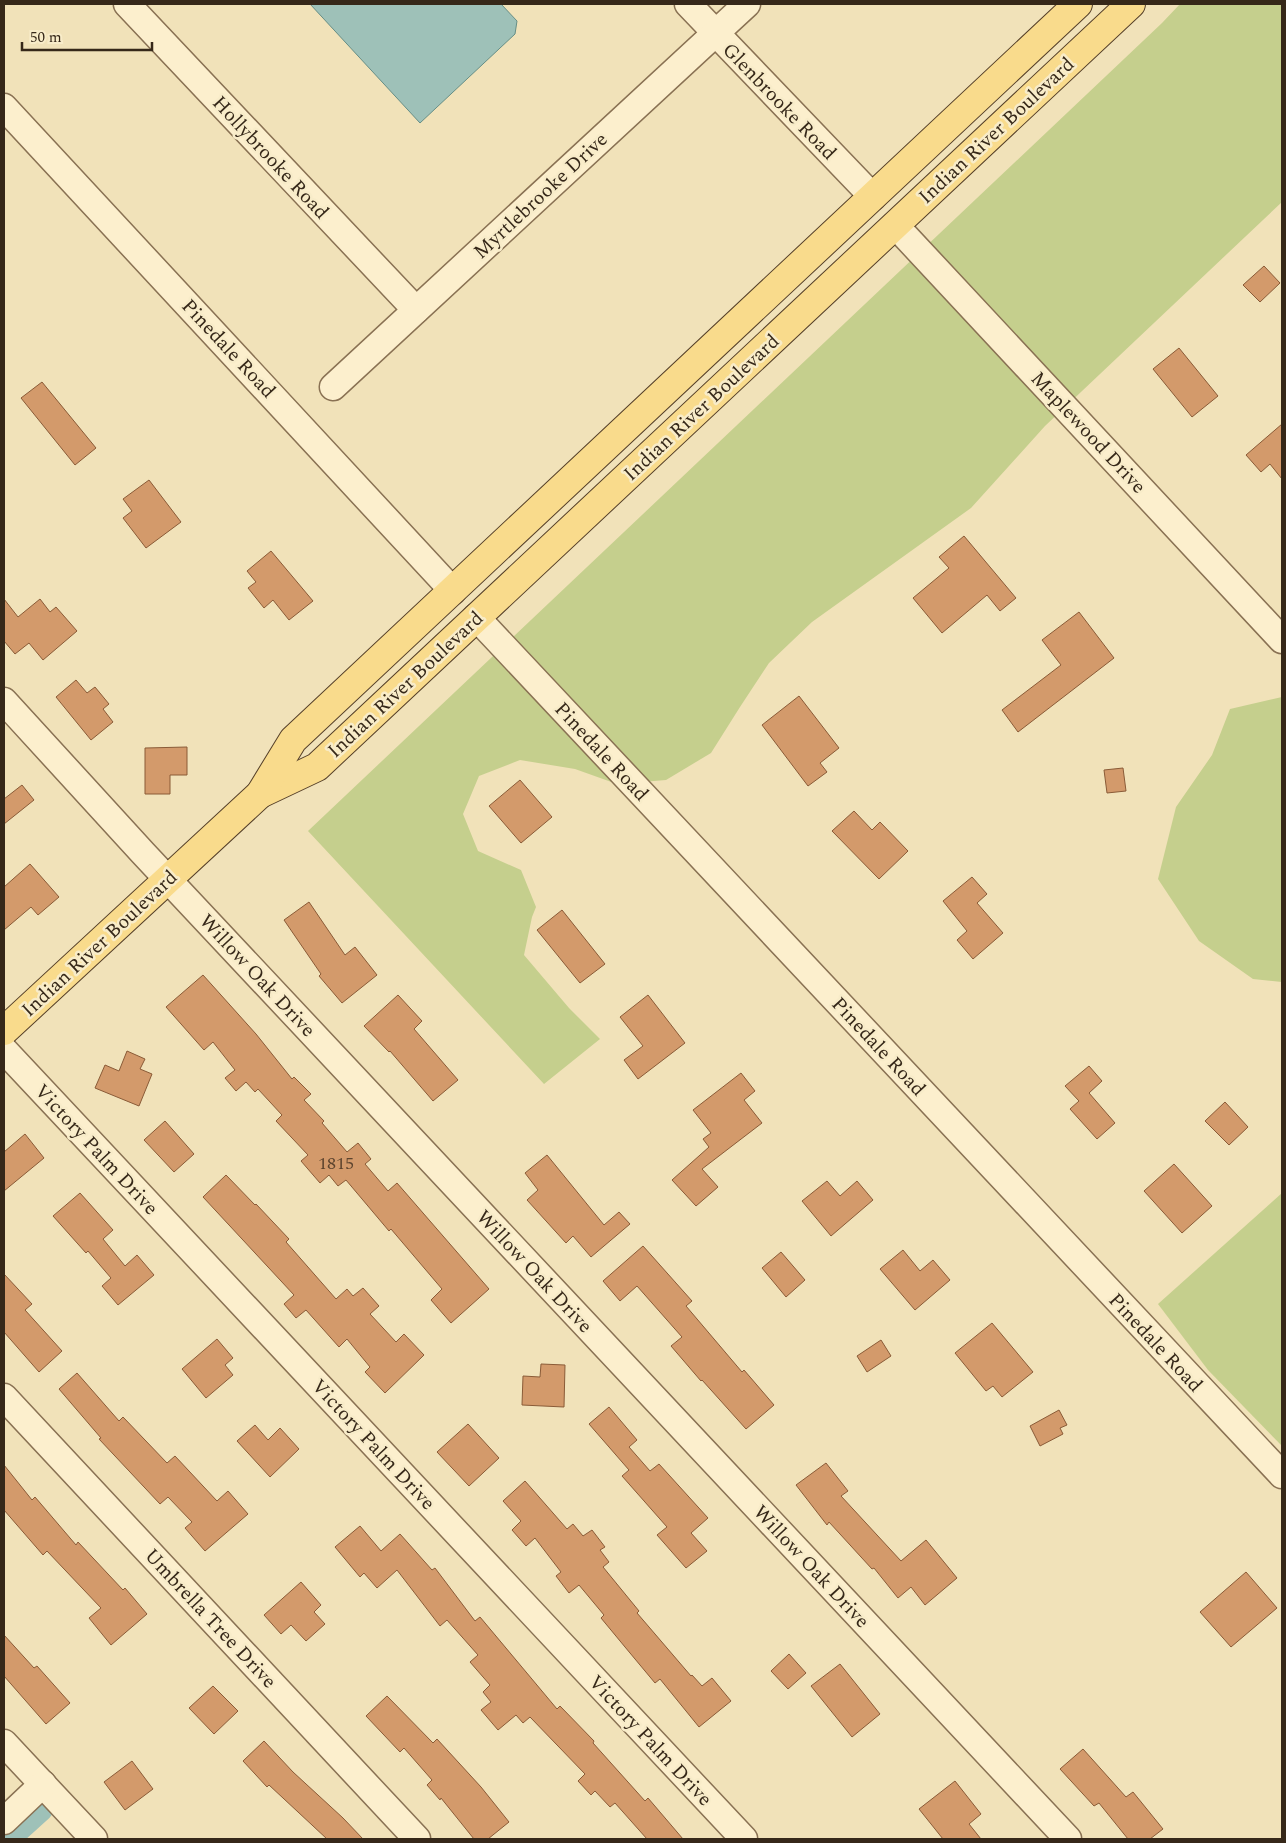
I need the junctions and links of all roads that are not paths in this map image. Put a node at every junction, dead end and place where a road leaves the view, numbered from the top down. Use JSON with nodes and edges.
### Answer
{"nodes":[{"id":1,"x":128,"y":4,"type":"edge"},
{"id":2,"x":688,"y":4,"type":"edge"},
{"id":3,"x":747,"y":4,"type":"edge"},
{"id":4,"x":1078,"y":4,"type":"edge"},
{"id":5,"x":1131,"y":4,"type":"edge"},
{"id":6,"x":715,"y":33,"type":"junction"},
{"id":7,"x":4,"y":107,"type":"edge"},
{"id":8,"x":905,"y":167,"type":"junction"},
{"id":9,"x":873,"y":197,"type":"junction"},
{"id":10,"x":895,"y":225,"type":"junction"},
{"id":11,"x":861,"y":257,"type":"junction"},
{"id":12,"x":416,"y":310,"type":"junction"},
{"id":13,"x":333,"y":387,"type":"dead end"},
{"id":14,"x":453,"y":591,"type":"junction"},
{"id":15,"x":476,"y":617,"type":"junction"},
{"id":16,"x":1282,"y":640,"type":"edge"},
{"id":17,"x":4,"y":701,"type":"edge"},
{"id":18,"x":260,"y":794,"type":"junction"},
{"id":19,"x":168,"y":879,"type":"junction"},
{"id":20,"x":4,"y":1031,"type":"edge"},
{"id":21,"x":4,"y":1050,"type":"edge"},
{"id":22,"x":4,"y":1397,"type":"edge"},
{"id":23,"x":1282,"y":1475,"type":"edge"},
{"id":24,"x":4,"y":1743,"type":"edge"},
{"id":25,"x":43,"y":1784,"type":"junction"},
{"id":26,"x":4,"y":1821,"type":"edge"},
{"id":27,"x":94,"y":1839,"type":"edge"},
{"id":28,"x":417,"y":1839,"type":"edge"},
{"id":29,"x":744,"y":1839,"type":"edge"},
{"id":30,"x":1068,"y":1839,"type":"edge"}],
"edges":[{"from":1,"to":12,"type":"street","name":"Hollybrooke Road"},
{"from":2,"to":6,"type":"street","name":"Glenbrooke Road"},
{"from":3,"to":6,"type":"street","name":"Myrtlebrooke Drive"},
{"from":4,"to":8,"type":"main road","name":"Indian River Boulevard"},
{"from":5,"to":10,"type":"main road","name":"Indian River Boulevard"},
{"from":6,"to":9,"type":"street","name":"Glenbrooke Road"},
{"from":6,"to":12,"type":"street","name":"Myrtlebrooke Drive"},
{"from":7,"to":14,"type":"street","name":"Pinedale Road"},
{"from":8,"to":9,"type":"main road","name":"Indian River Boulevard"},
{"from":8,"to":10,"type":"main road"},
{"from":9,"to":11,"type":"main road"},
{"from":9,"to":14,"type":"main road","name":"Indian River Boulevard"},
{"from":10,"to":11,"type":"main road","name":"Indian River Boulevard"},
{"from":10,"to":16,"type":"street","name":"Maplewood Drive"},
{"from":11,"to":15,"type":"main road","name":"Indian River Boulevard"},
{"from":12,"to":13,"type":"street","name":"Myrtlebrooke Drive"},
{"from":14,"to":18,"type":"main road","name":"Indian River Boulevard"},
{"from":15,"to":18,"type":"main road","name":"Indian River Boulevard"},
{"from":15,"to":23,"type":"street","name":"Pinedale Road"},
{"from":17,"to":19,"type":"street","name":"Willow Oak Drive"},
{"from":18,"to":19,"type":"main road","name":"Indian River Boulevard"},
{"from":19,"to":20,"type":"main road","name":"Indian River Boulevard"},
{"from":19,"to":30,"type":"street","name":"Willow Oak Drive"},
{"from":21,"to":29,"type":"street","name":"Victory Palm Drive"},
{"from":22,"to":28,"type":"street","name":"Umbrella Tree Drive"},
{"from":24,"to":25,"type":"street"},
{"from":25,"to":26,"type":"street"},
{"from":25,"to":27,"type":"street"}]}
